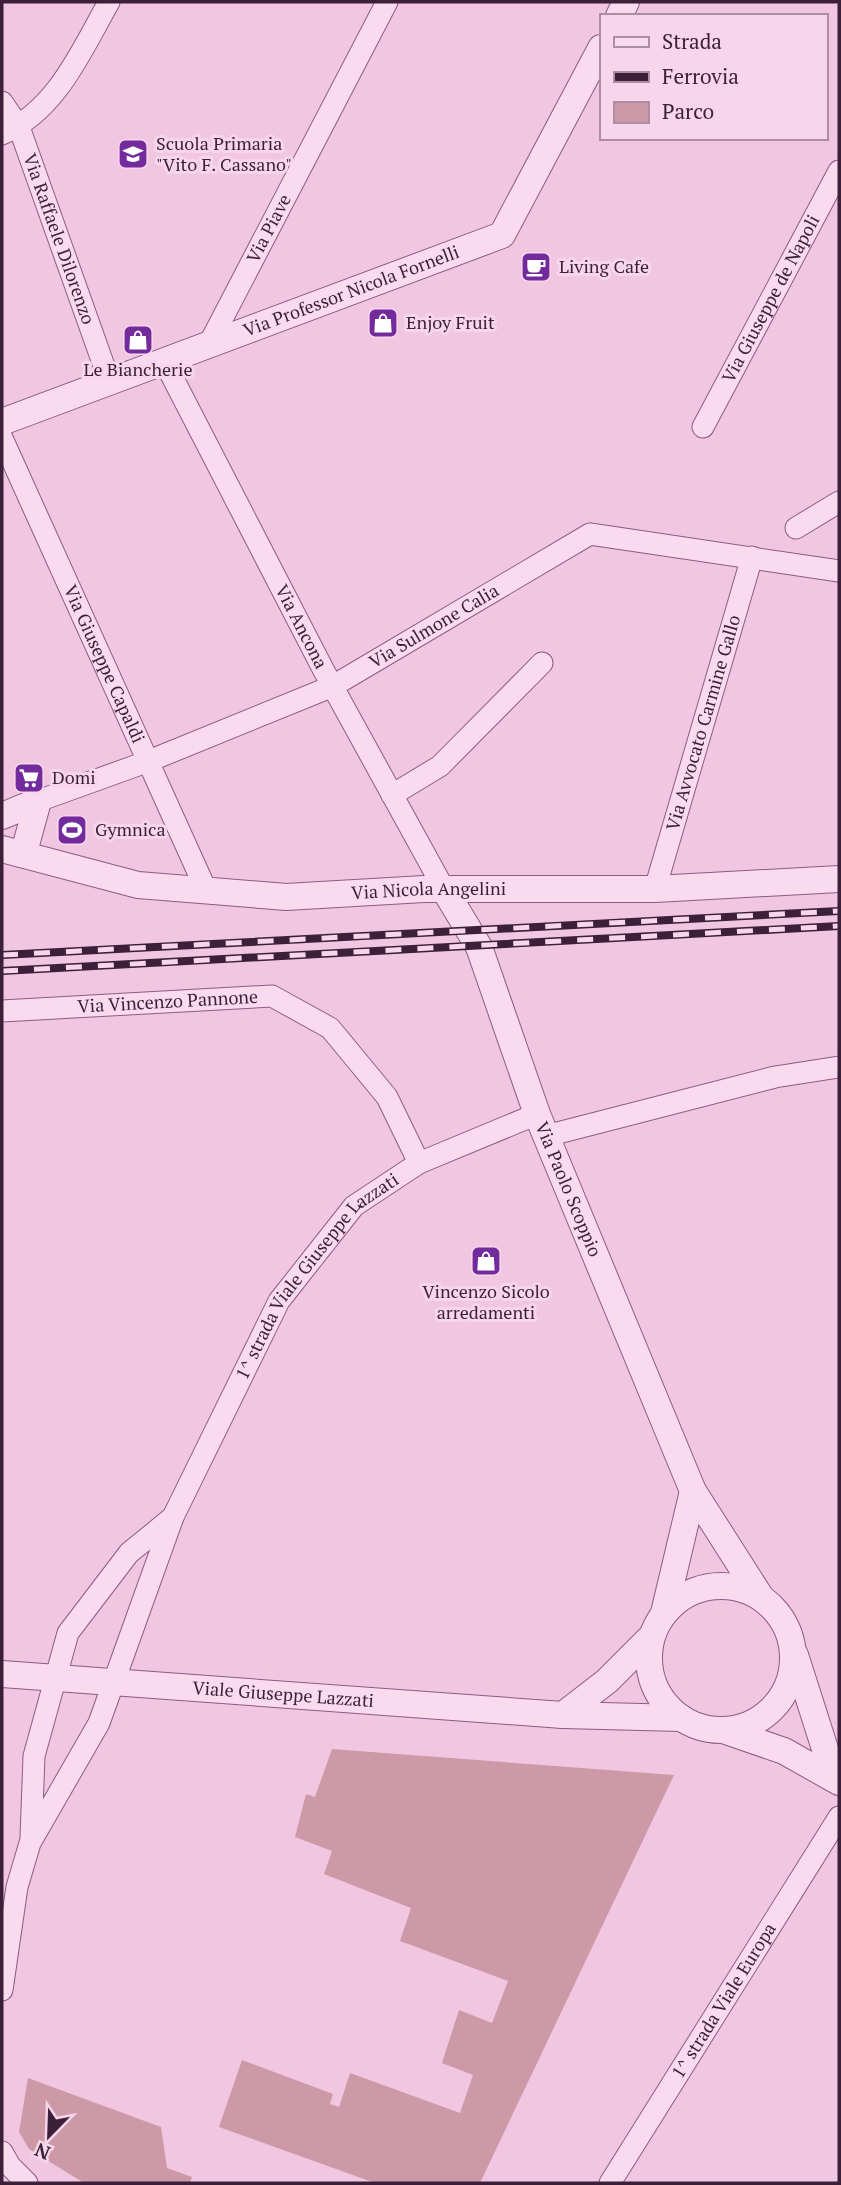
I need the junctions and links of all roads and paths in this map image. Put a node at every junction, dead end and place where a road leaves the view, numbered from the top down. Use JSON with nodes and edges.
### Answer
{"nodes":[{"id":1,"x":109,"y":2,"type":"edge"},
{"id":2,"x":387,"y":2,"type":"edge"},
{"id":3,"x":600,"y":50,"type":"edge"},
{"id":4,"x":2,"y":102,"type":"edge"},
{"id":5,"x":10,"y":130,"type":"edge"},
{"id":6,"x":839,"y":171,"type":"edge"},
{"id":7,"x":209,"y":344,"type":"junction"},
{"id":8,"x":164,"y":361,"type":"junction"},
{"id":9,"x":110,"y":380,"type":"junction"},
{"id":10,"x":2,"y":422,"type":"edge"},
{"id":11,"x":703,"y":427,"type":"dead end"},
{"id":12,"x":2,"y":438,"type":"edge"},
{"id":13,"x":839,"y":502,"type":"edge"},
{"id":14,"x":796,"y":528,"type":"dead end"},
{"id":15,"x":752,"y":557,"type":"junction"},
{"id":16,"x":839,"y":571,"type":"edge"},
{"id":17,"x":542,"y":663,"type":"dead end"},
{"id":18,"x":333,"y":687,"type":"junction"},
{"id":19,"x":149,"y":761,"type":"junction"},
{"id":20,"x":392,"y":795,"type":"junction"},
{"id":21,"x":38,"y":801,"type":"junction"},
{"id":22,"x":2,"y":816,"type":"edge"},
{"id":23,"x":13,"y":851,"type":"edge"},
{"id":24,"x":839,"y":879,"type":"edge"},
{"id":25,"x":444,"y":889,"type":"junction"},
{"id":26,"x":655,"y":889,"type":"junction"},
{"id":27,"x":207,"y":892,"type":"junction"},
{"id":28,"x":2,"y":1011,"type":"edge"},
{"id":29,"x":839,"y":1067,"type":"edge"},
{"id":30,"x":542,"y":1125,"type":"junction"},
{"id":31,"x":419,"y":1163,"type":"junction"},
{"id":32,"x":693,"y":1491,"type":"junction"},
{"id":33,"x":173,"y":1517,"type":"junction"},
{"id":34,"x":760,"y":1596,"type":"junction"},
{"id":35,"x":664,"y":1613,"type":"junction"},
{"id":36,"x":651,"y":1637,"type":"junction"},
{"id":37,"x":794,"y":1652,"type":"junction"},
{"id":38,"x":2,"y":1674,"type":"edge"},
{"id":39,"x":54,"y":1678,"type":"junction"},
{"id":40,"x":116,"y":1683,"type":"junction"},
{"id":41,"x":563,"y":1714,"type":"junction"},
{"id":42,"x":681,"y":1718,"type":"junction"},
{"id":43,"x":723,"y":1730,"type":"junction"},
{"id":44,"x":837,"y":1779,"type":"edge"},
{"id":45,"x":839,"y":1817,"type":"edge"},
{"id":46,"x":30,"y":1843,"type":"junction"},
{"id":47,"x":2,"y":1990,"type":"edge"},
{"id":48,"x":2,"y":2152,"type":"edge"},
{"id":49,"x":27,"y":2183,"type":"edge"},
{"id":50,"x":610,"y":2183,"type":"edge"}],
"edges":[{"from":1,"to":5,"type":"street"},
{"from":2,"to":7,"type":"street","name":"Via Piave"},
{"from":3,"to":7,"type":"street","name":"Via Professor Nicola Fornelli"},
{"from":4,"to":5,"type":"street","name":"Via Raffaele Dilorenzo"},
{"from":5,"to":9,"type":"street","name":"Via Raffaele Dilorenzo"},
{"from":6,"to":11,"type":"street","name":"Via Giuseppe de Napoli"},
{"from":7,"to":8,"type":"street","name":"Via Professor Nicola Fornelli"},
{"from":8,"to":9,"type":"street","name":"Via Professor Nicola Fornelli"},
{"from":8,"to":18,"type":"street","name":"Via Ancona"},
{"from":9,"to":10,"type":"street","name":"Via Professor Nicola Fornelli"},
{"from":12,"to":19,"type":"street","name":"Via Giuseppe Capaldi"},
{"from":13,"to":14,"type":"street"},
{"from":15,"to":16,"type":"street","name":"Via Sulmone Calia"},
{"from":15,"to":18,"type":"street","name":"Via Sulmone Calia"},
{"from":15,"to":26,"type":"street","name":"Via Avvocato Carmine Gallo"},
{"from":17,"to":20,"type":"street"},
{"from":18,"to":19,"type":"street","name":"Via Sulmone Calia"},
{"from":18,"to":20,"type":"street","name":"Via Ancona"},
{"from":19,"to":21,"type":"street","name":"Via Sulmone Calia"},
{"from":19,"to":27,"type":"street","name":"Via Giuseppe Capaldi"},
{"from":20,"to":25,"type":"street","name":"Via Ancona"},
{"from":21,"to":22,"type":"street"},
{"from":21,"to":23,"type":"street"},
{"from":23,"to":27,"type":"street","name":"Via Nicola Angelini"},
{"from":24,"to":26,"type":"street","name":"Via Nicola Angelini"},
{"from":25,"to":26,"type":"street","name":"Via Nicola Angelini"},
{"from":25,"to":27,"type":"street","name":"Via Nicola Angelini"},
{"from":25,"to":30,"type":"street","name":"Via Paolo Scoppio"},
{"from":28,"to":31,"type":"street","name":"Via Vincenzo Pannone"},
{"from":29,"to":30,"type":"street","name":"1^ strada Viale Giuseppe Lazzati"},
{"from":30,"to":31,"type":"street","name":"1^ strada Viale Giuseppe Lazzati"},
{"from":30,"to":32,"type":"street","name":"Via Paolo Scoppio"},
{"from":31,"to":33,"type":"street","name":"1^ strada Viale Giuseppe Lazzati"},
{"from":32,"to":34,"type":"street","name":"Via Paolo Scoppio"},
{"from":32,"to":35,"type":"street"},
{"from":33,"to":39,"type":"street","name":"1^ strada Viale Giuseppe Lazzati"},
{"from":33,"to":40,"type":"street","name":"1^ strada Viale Giuseppe Lazzati"},
{"from":34,"to":35,"type":"street"},
{"from":34,"to":37,"type":"street"},
{"from":35,"to":36,"type":"street"},
{"from":36,"to":41,"type":"street"},
{"from":36,"to":42,"type":"street"},
{"from":37,"to":43,"type":"street"},
{"from":37,"to":44,"type":"street"},
{"from":38,"to":39,"type":"street","name":"Viale Giuseppe Lazzati"},
{"from":39,"to":40,"type":"street","name":"Viale Giuseppe Lazzati"},
{"from":39,"to":46,"type":"street","name":"1^ strada Viale Giuseppe Lazzati"},
{"from":40,"to":41,"type":"street","name":"Viale Giuseppe Lazzati"},
{"from":40,"to":46,"type":"street","name":"1^ strada Viale Giuseppe Lazzati"},
{"from":41,"to":42,"type":"street","name":"Viale Giuseppe Lazzati"},
{"from":42,"to":43,"type":"street"},
{"from":43,"to":44,"type":"street"},
{"from":45,"to":50,"type":"street","name":"1^ strada Viale Europa"},
{"from":46,"to":47,"type":"street","name":"1^ strada Viale Giuseppe Lazzati"},
{"from":48,"to":49,"type":"street"}]}
